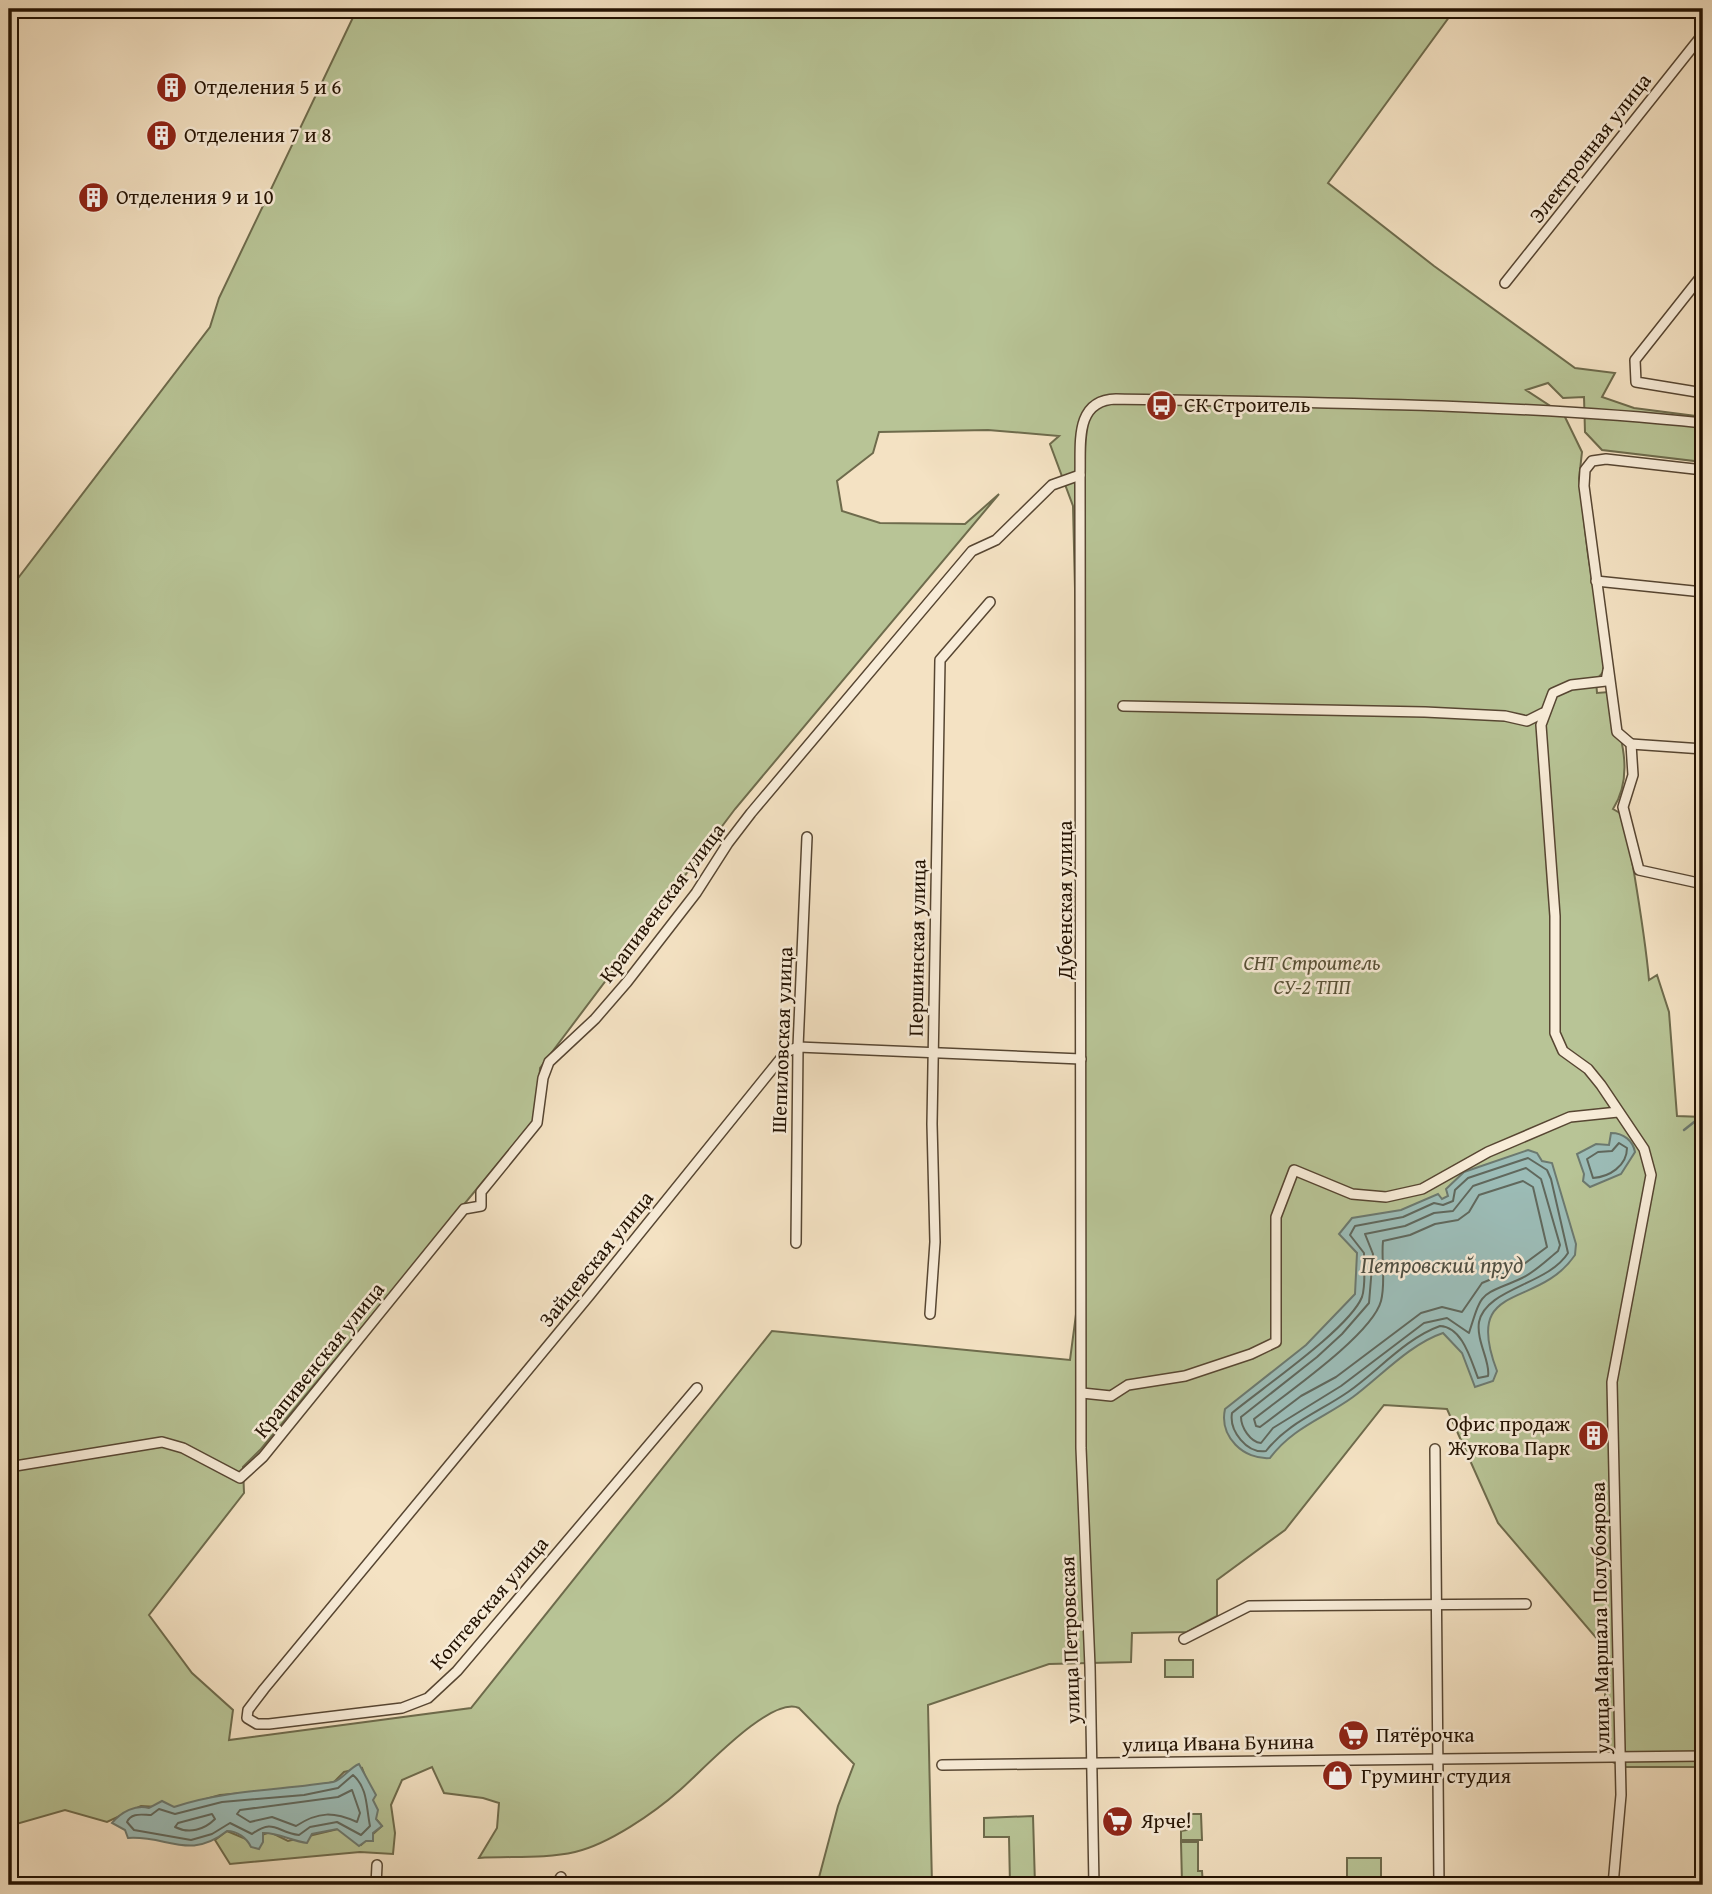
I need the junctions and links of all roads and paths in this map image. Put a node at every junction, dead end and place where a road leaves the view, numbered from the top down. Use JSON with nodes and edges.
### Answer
{"nodes":[{"id":1,"x":1703,"y":34,"type":"edge"},
{"id":2,"x":1703,"y":274,"type":"edge"},
{"id":3,"x":1505,"y":283,"type":"dead end"},
{"id":4,"x":1703,"y":393,"type":"edge"},
{"id":5,"x":1703,"y":423,"type":"edge"},
{"id":6,"x":1703,"y":470,"type":"edge"},
{"id":7,"x":1080,"y":475,"type":"junction"},
{"id":8,"x":1596,"y":581,"type":"junction"},
{"id":9,"x":1703,"y":592,"type":"edge"},
{"id":10,"x":990,"y":602,"type":"dead end"},
{"id":11,"x":1608,"y":670,"type":"junction"},
{"id":12,"x":1123,"y":706,"type":"dead end"},
{"id":13,"x":1543,"y":713,"type":"junction"},
{"id":14,"x":1631,"y":744,"type":"junction"},
{"id":15,"x":1703,"y":749,"type":"edge"},
{"id":16,"x":807,"y":837,"type":"dead end"},
{"id":17,"x":1703,"y":884,"type":"edge"},
{"id":18,"x":798,"y":1048,"type":"junction"},
{"id":19,"x":933,"y":1053,"type":"junction"},
{"id":20,"x":1081,"y":1059,"type":"junction"},
{"id":21,"x":1618,"y":1112,"type":"junction"},
{"id":22,"x":796,"y":1243,"type":"dead end"},
{"id":23,"x":930,"y":1314,"type":"dead end"},
{"id":24,"x":697,"y":1388,"type":"dead end"},
{"id":25,"x":1082,"y":1393,"type":"junction"},
{"id":26,"x":1435,"y":1449,"type":"dead end"},
{"id":27,"x":9,"y":1467,"type":"edge"},
{"id":28,"x":1526,"y":1604,"type":"dead end"},
{"id":29,"x":1438,"y":1606,"type":"junction"},
{"id":30,"x":1184,"y":1639,"type":"dead end"},
{"id":31,"x":247,"y":1718,"type":"joint"},
{"id":32,"x":1620,"y":1756,"type":"junction"},
{"id":33,"x":1703,"y":1756,"type":"edge"},
{"id":34,"x":1437,"y":1758,"type":"junction"},
{"id":35,"x":1092,"y":1762,"type":"junction"},
{"id":36,"x":942,"y":1765,"type":"dead end"},
{"id":37,"x":377,"y":1865,"type":"dead end"},
{"id":38,"x":376,"y":1885,"type":"edge"},
{"id":39,"x":1094,"y":1885,"type":"edge"},
{"id":40,"x":1439,"y":1885,"type":"edge"},
{"id":41,"x":1613,"y":1885,"type":"edge"}],
"edges":[{"from":1,"to":3,"type":"street","name":"Электронная улица"},
{"from":2,"to":4,"type":"street"},
{"from":5,"to":7,"type":"street","name":"Дубенская улица"},
{"from":6,"to":8,"type":"street"},
{"from":7,"to":20,"type":"street","name":"Дубенская улица"},
{"from":7,"to":27,"type":"street","name":"Крапивенская улица"},
{"from":8,"to":9,"type":"street"},
{"from":8,"to":11,"type":"street"},
{"from":10,"to":19,"type":"street","name":"Першинская улица"},
{"from":11,"to":13,"type":"street"},
{"from":11,"to":14,"type":"street"},
{"from":12,"to":13,"type":"street"},
{"from":13,"to":21,"type":"street","name":"улица Маршала Полубоярова"},
{"from":14,"to":15,"type":"street"},
{"from":14,"to":17,"type":"street"},
{"from":16,"to":18,"type":"street","name":"Шепиловская улица"},
{"from":18,"to":19,"type":"street"},
{"from":18,"to":22,"type":"street","name":"Шепиловская улица"},
{"from":18,"to":31,"type":"street","name":"Зайцевская улица"},
{"from":19,"to":20,"type":"street"},
{"from":19,"to":23,"type":"street","name":"Першинская улица"},
{"from":20,"to":25,"type":"street","name":"Дубенская улица"},
{"from":21,"to":25,"type":"street"},
{"from":21,"to":32,"type":"street","name":"улица Маршала Полубоярова"},
{"from":24,"to":31,"type":"street","name":"Коптевская улица"},
{"from":25,"to":35,"type":"street","name":"улица Петровская"},
{"from":26,"to":29,"type":"street"},
{"from":28,"to":29,"type":"street"},
{"from":29,"to":30,"type":"street"},
{"from":29,"to":34,"type":"street"},
{"from":32,"to":33,"type":"street","name":"улица Ивана Бунина"},
{"from":32,"to":34,"type":"street","name":"улица Ивана Бунина"},
{"from":32,"to":41,"type":"street","name":"улица Маршала Полубоярова"},
{"from":34,"to":35,"type":"street","name":"улица Ивана Бунина"},
{"from":34,"to":40,"type":"street"},
{"from":35,"to":36,"type":"street","name":"улица Ивана Бунина"},
{"from":35,"to":39,"type":"street","name":"улица Петровская"},
{"from":37,"to":38,"type":"street"}]}
